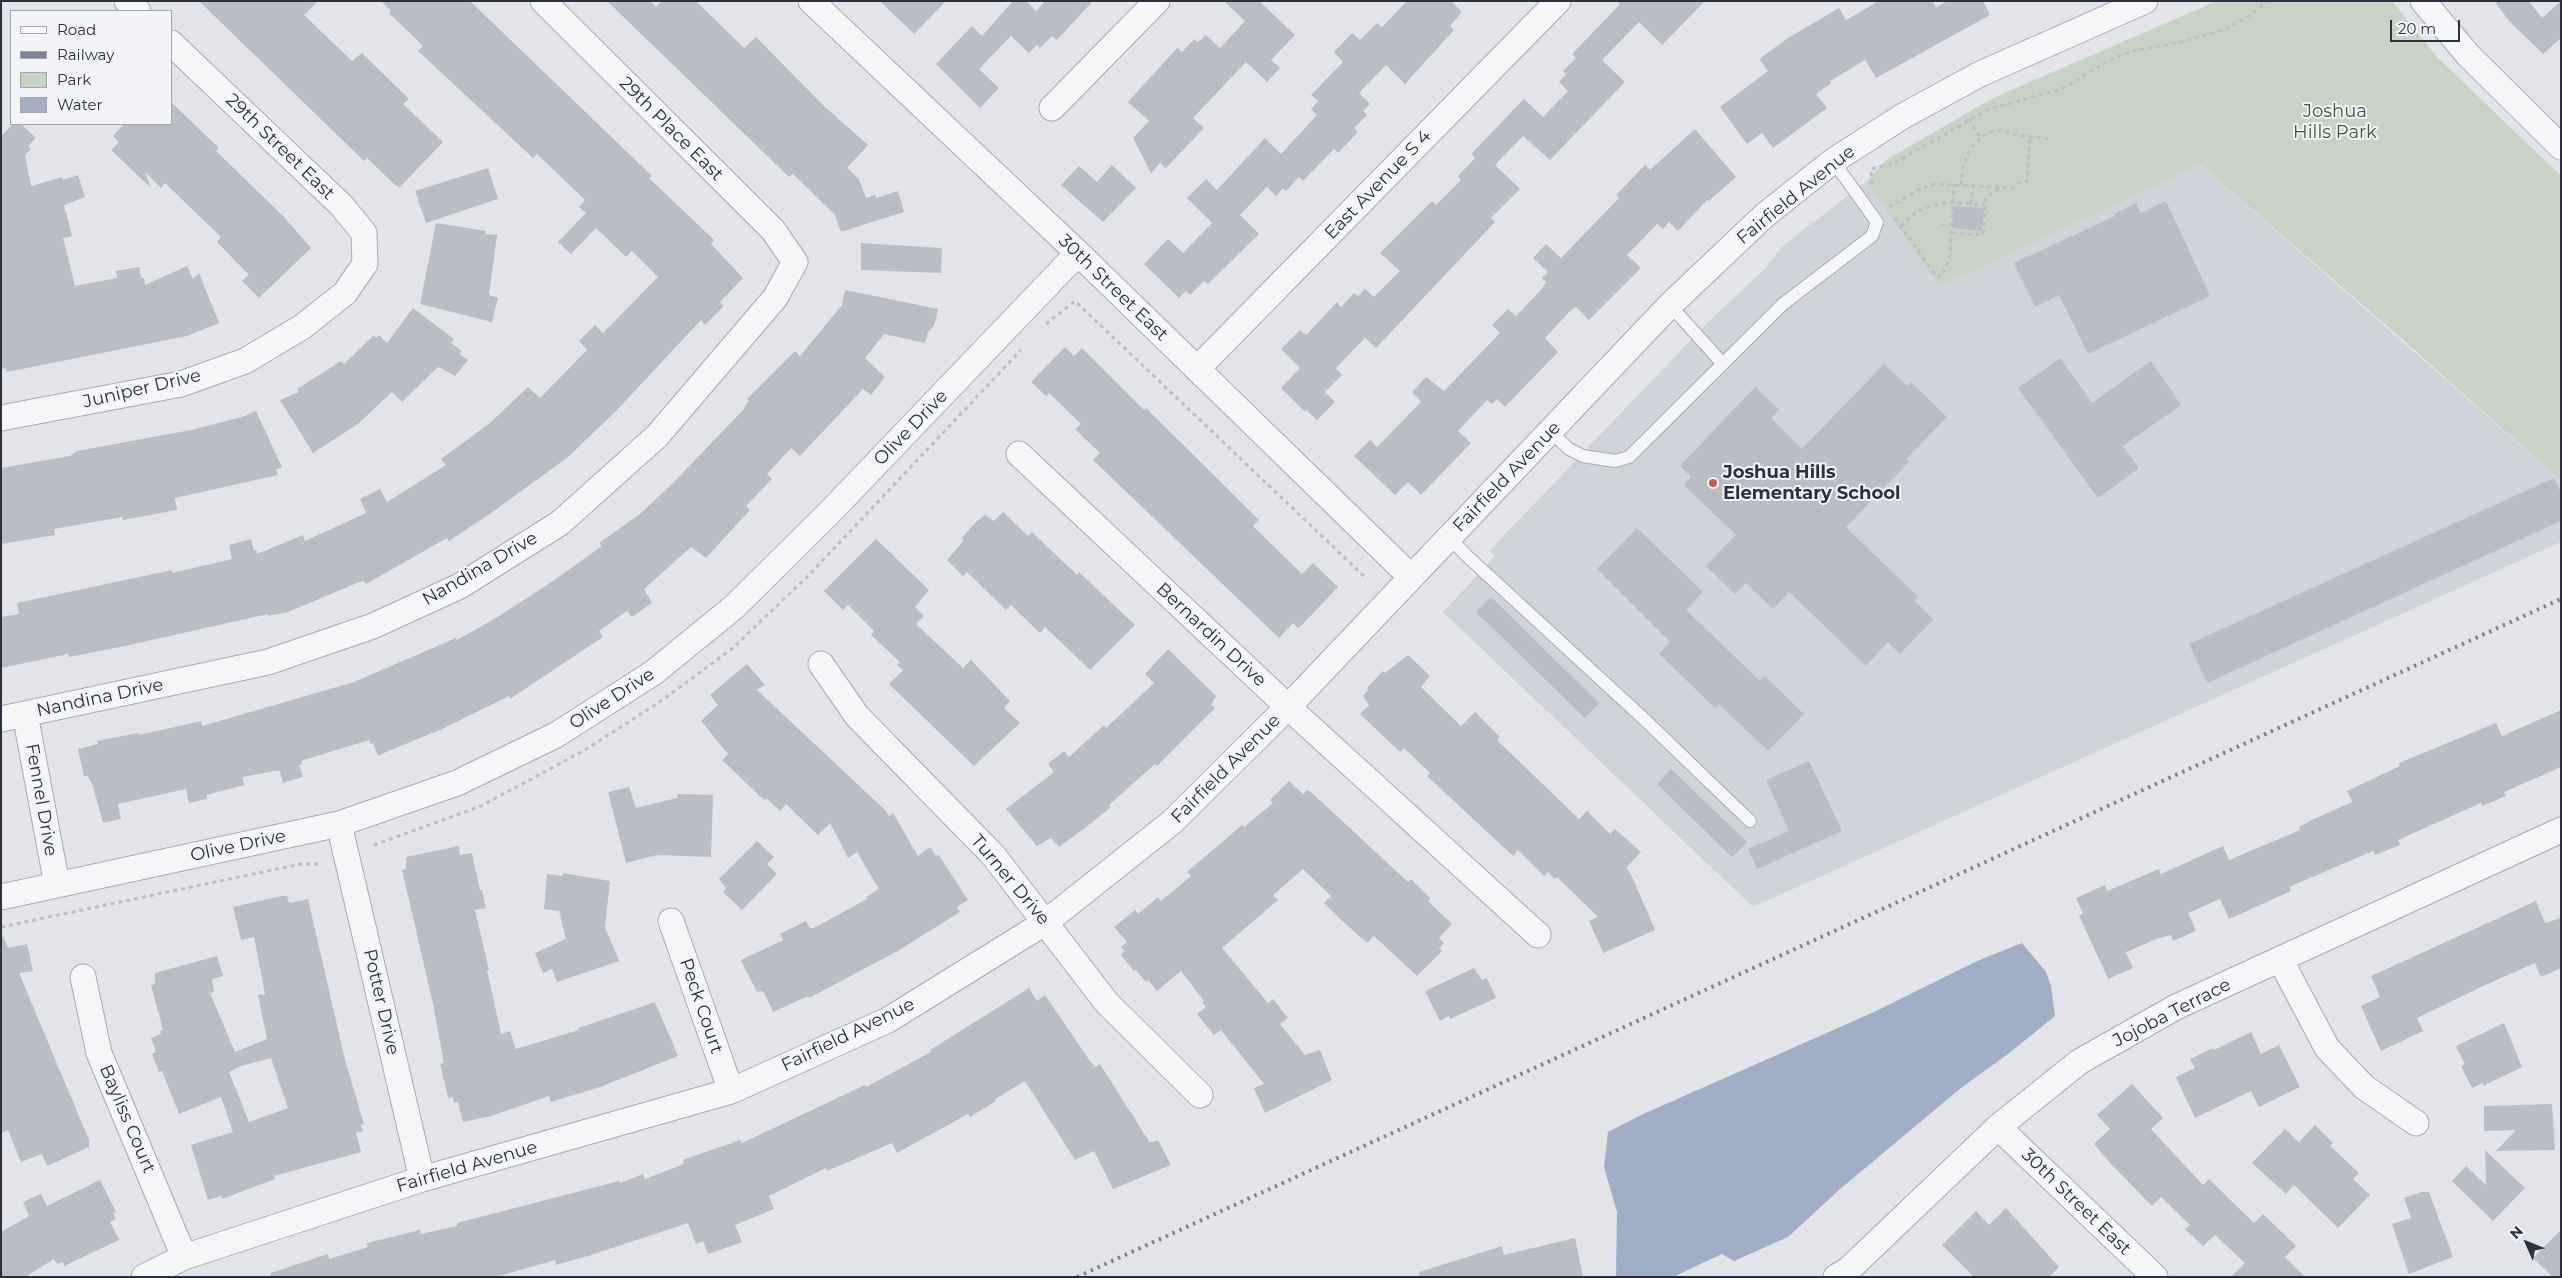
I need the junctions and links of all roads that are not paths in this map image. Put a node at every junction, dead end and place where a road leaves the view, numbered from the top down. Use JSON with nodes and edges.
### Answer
{"nodes":[{"id":1,"x":128,"y":1,"type":"edge"},
{"id":2,"x":543,"y":1,"type":"edge"},
{"id":3,"x":812,"y":1,"type":"edge"},
{"id":4,"x":1156,"y":1,"type":"edge"},
{"id":5,"x":1558,"y":1,"type":"edge"},
{"id":6,"x":2145,"y":1,"type":"edge"},
{"id":7,"x":2423,"y":1,"type":"edge"},
{"id":8,"x":137,"y":10,"type":"edge"},
{"id":9,"x":172,"y":44,"type":"edge"},
{"id":10,"x":1052,"y":108,"type":"dead end"},
{"id":11,"x":2561,"y":147,"type":"edge"},
{"id":12,"x":1833,"y":161,"type":"junction"},
{"id":13,"x":1078,"y":253,"type":"junction"},
{"id":14,"x":795,"y":262,"type":"joint"},
{"id":15,"x":365,"y":264,"type":"joint"},
{"id":16,"x":1670,"y":305,"type":"junction"},
{"id":17,"x":1722,"y":362,"type":"junction"},
{"id":18,"x":1197,"y":369,"type":"junction"},
{"id":19,"x":1,"y":418,"type":"edge"},
{"id":20,"x":1550,"y":432,"type":"junction"},
{"id":21,"x":1019,"y":454,"type":"dead end"},
{"id":22,"x":1450,"y":536,"type":"junction"},
{"id":23,"x":1411,"y":577,"type":"junction"},
{"id":24,"x":821,"y":664,"type":"dead end"},
{"id":25,"x":1288,"y":707,"type":"junction"},
{"id":26,"x":25,"y":714,"type":"junction"},
{"id":27,"x":1,"y":719,"type":"edge"},
{"id":28,"x":1750,"y":821,"type":"dead end"},
{"id":29,"x":339,"y":824,"type":"junction"},
{"id":30,"x":2561,"y":830,"type":"edge"},
{"id":31,"x":57,"y":886,"type":"junction"},
{"id":32,"x":1,"y":897,"type":"edge"},
{"id":33,"x":671,"y":921,"type":"dead end"},
{"id":34,"x":1046,"y":922,"type":"junction"},
{"id":35,"x":1538,"y":935,"type":"dead end"},
{"id":36,"x":2280,"y":959,"type":"junction"},
{"id":37,"x":83,"y":978,"type":"dead end"},
{"id":38,"x":731,"y":1091,"type":"junction"},
{"id":39,"x":1200,"y":1095,"type":"dead end"},
{"id":40,"x":2416,"y":1123,"type":"dead end"},
{"id":41,"x":1998,"y":1127,"type":"junction"},
{"id":42,"x":422,"y":1179,"type":"junction"},
{"id":43,"x":184,"y":1257,"type":"junction"},
{"id":44,"x":144,"y":1277,"type":"edge"},
{"id":45,"x":1836,"y":1277,"type":"edge"},
{"id":46,"x":2155,"y":1277,"type":"edge"}],
"edges":[{"from":1,"to":8,"type":"street"},
{"from":2,"to":14,"type":"street","name":"29th Place East"},
{"from":3,"to":13,"type":"street","name":"30th Street East"},
{"from":4,"to":10,"type":"street"},
{"from":5,"to":18,"type":"street","name":"East Avenue S 4"},
{"from":6,"to":12,"type":"street","name":"Fairfield Avenue"},
{"from":7,"to":11,"type":"street"},
{"from":9,"to":15,"type":"street","name":"29th Street East"},
{"from":12,"to":16,"type":"street","name":"Fairfield Avenue"},
{"from":12,"to":17,"type":"lane"},
{"from":13,"to":18,"type":"street","name":"30th Street East"},
{"from":13,"to":29,"type":"street","name":"Olive Drive"},
{"from":14,"to":26,"type":"street","name":"Nandina Drive"},
{"from":15,"to":19,"type":"street","name":"Juniper Drive"},
{"from":16,"to":17,"type":"lane"},
{"from":16,"to":20,"type":"street","name":"Fairfield Avenue"},
{"from":17,"to":20,"type":"lane"},
{"from":18,"to":23,"type":"street","name":"30th Street East"},
{"from":20,"to":22,"type":"street","name":"Fairfield Avenue"},
{"from":21,"to":25,"type":"street","name":"Bernardin Drive"},
{"from":22,"to":23,"type":"street","name":"Fairfield Avenue"},
{"from":22,"to":28,"type":"lane"},
{"from":23,"to":25,"type":"street","name":"Fairfield Avenue"},
{"from":24,"to":34,"type":"street","name":"Turner Drive"},
{"from":25,"to":34,"type":"street","name":"Fairfield Avenue"},
{"from":25,"to":35,"type":"street","name":"Bernardin Drive"},
{"from":26,"to":27,"type":"street","name":"Nandina Drive"},
{"from":26,"to":31,"type":"street","name":"Fennel Drive"},
{"from":29,"to":31,"type":"street","name":"Olive Drive"},
{"from":29,"to":42,"type":"street","name":"Potter Drive"},
{"from":30,"to":36,"type":"street","name":"Jojoba Terrace"},
{"from":31,"to":32,"type":"street","name":"Olive Drive"},
{"from":33,"to":38,"type":"street","name":"Peck Court"},
{"from":34,"to":38,"type":"street","name":"Fairfield Avenue"},
{"from":34,"to":39,"type":"street","name":"Turner Drive"},
{"from":36,"to":40,"type":"street"},
{"from":36,"to":41,"type":"street","name":"Jojoba Terrace"},
{"from":37,"to":43,"type":"street","name":"Bayliss Court"},
{"from":38,"to":42,"type":"street","name":"Fairfield Avenue"},
{"from":41,"to":45,"type":"street","name":"Jojoba Terrace"},
{"from":41,"to":46,"type":"street","name":"30th Street East"},
{"from":42,"to":43,"type":"street","name":"Fairfield Avenue"},
{"from":43,"to":44,"type":"street","name":"Fairfield Avenue"}]}
